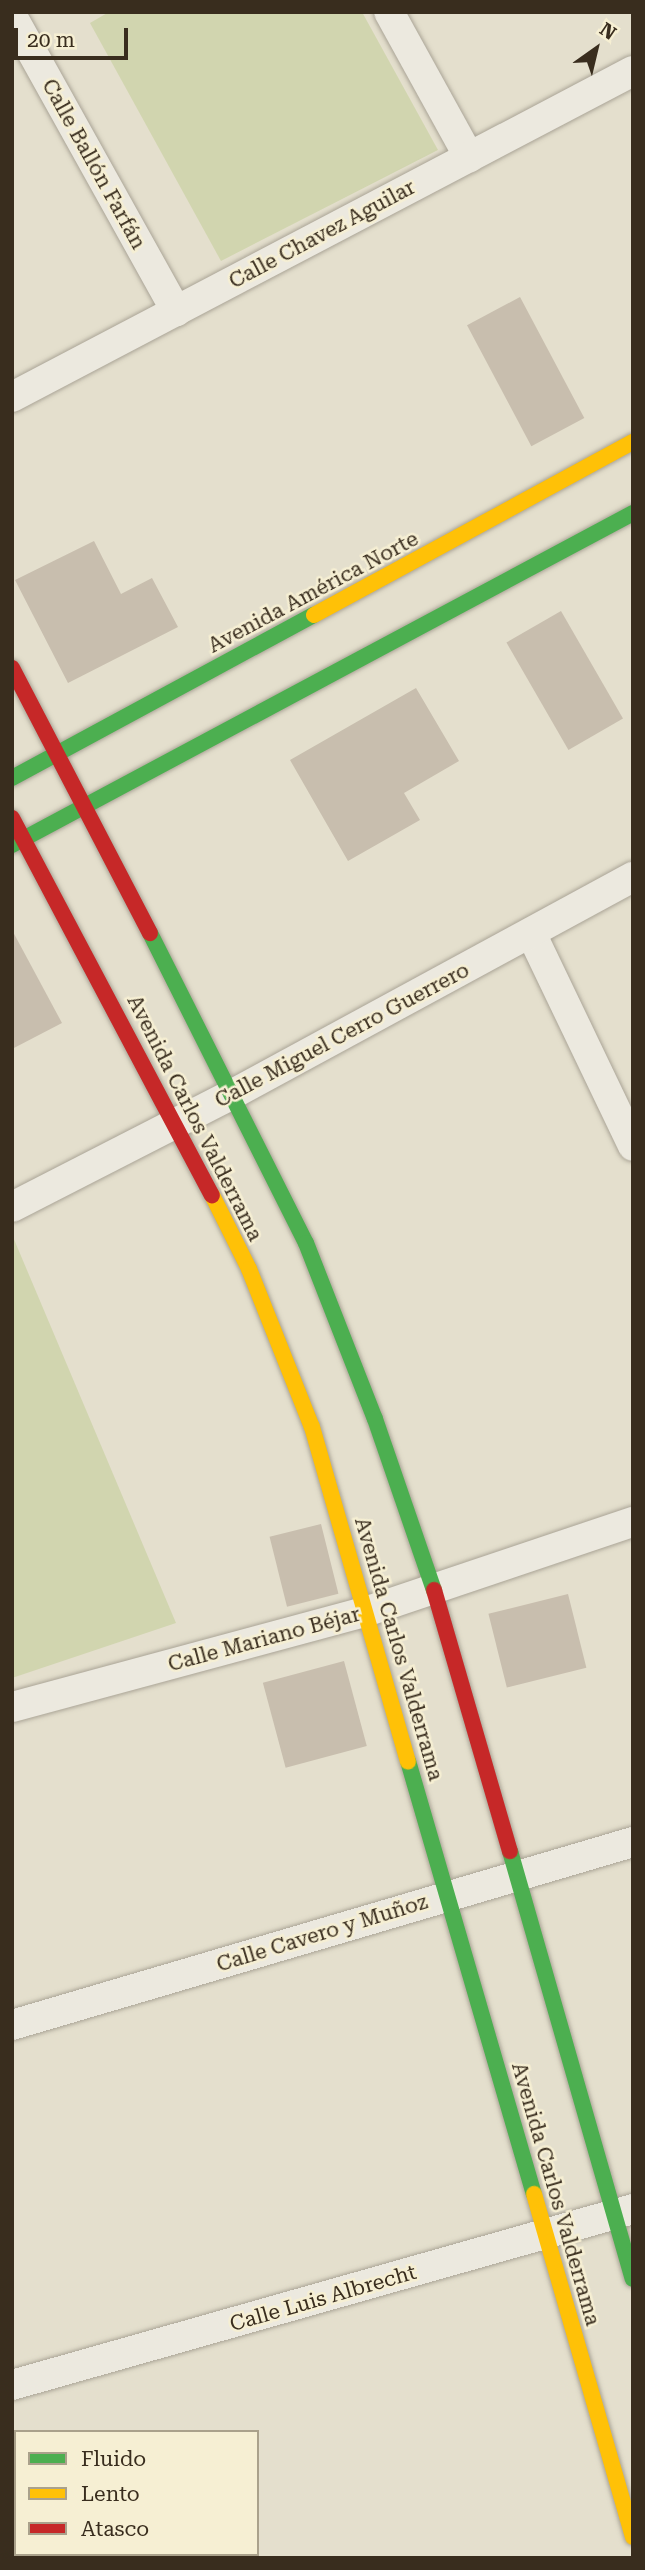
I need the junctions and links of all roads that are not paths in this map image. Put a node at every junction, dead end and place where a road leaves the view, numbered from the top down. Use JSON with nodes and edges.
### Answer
{"nodes":[{"id":1,"x":389,"y":12,"type":"edge"},
{"id":2,"x":12,"y":16,"type":"edge"},
{"id":3,"x":633,"y":71,"type":"edge"},
{"id":4,"x":469,"y":157,"type":"junction"},
{"id":5,"x":176,"y":311,"type":"junction"},
{"id":6,"x":12,"y":397,"type":"edge"},
{"id":7,"x":633,"y":442,"type":"edge"},
{"id":8,"x":633,"y":513,"type":"edge"},
{"id":9,"x":12,"y":668,"type":"edge"},
{"id":10,"x":58,"y":753,"type":"junction"},
{"id":11,"x":12,"y":778,"type":"edge"},
{"id":12,"x":86,"y":805,"type":"junction"},
{"id":13,"x":12,"y":818,"type":"edge"},
{"id":14,"x":18,"y":842,"type":"edge"},
{"id":15,"x":633,"y":877,"type":"edge"},
{"id":16,"x":531,"y":933,"type":"junction"},
{"id":17,"x":233,"y":1094,"type":"junction"},
{"id":18,"x":176,"y":1124,"type":"junction"},
{"id":19,"x":633,"y":1146,"type":"edge"},
{"id":20,"x":12,"y":1207,"type":"edge"},
{"id":21,"x":633,"y":1522,"type":"edge"},
{"id":22,"x":434,"y":1589,"type":"junction"},
{"id":23,"x":368,"y":1611,"type":"junction"},
{"id":24,"x":12,"y":1707,"type":"edge"},
{"id":25,"x":633,"y":1842,"type":"edge"},
{"id":26,"x":518,"y":1877,"type":"junction"},
{"id":27,"x":448,"y":1896,"type":"junction"},
{"id":28,"x":12,"y":2025,"type":"edge"},
{"id":29,"x":623,"y":2212,"type":"edge"},
{"id":30,"x":546,"y":2234,"type":"junction"},
{"id":31,"x":633,"y":2279,"type":"edge"},
{"id":32,"x":12,"y":2385,"type":"edge"},
{"id":33,"x":633,"y":2537,"type":"edge"}],
"edges":[{"from":1,"to":4,"type":"street"},
{"from":2,"to":5,"type":"street","name":"Calle Ballón Farfán"},
{"from":3,"to":4,"type":"street","name":"Calle Chavez Aguilar"},
{"from":4,"to":5,"type":"street","name":"Calle Chavez Aguilar"},
{"from":5,"to":6,"type":"street","name":"Calle Chavez Aguilar"},
{"from":7,"to":10,"type":"street","name":"Avenida América Norte"},
{"from":8,"to":12,"type":"street"},
{"from":9,"to":10,"type":"street","name":"Avenida Carlos Valderrama"},
{"from":10,"to":11,"type":"street","name":"Avenida América Norte"},
{"from":10,"to":12,"type":"street","name":"Avenida Carlos Valderrama"},
{"from":12,"to":14,"type":"street"},
{"from":12,"to":17,"type":"street","name":"Avenida Carlos Valderrama"},
{"from":13,"to":14,"type":"street","name":"Avenida Carlos Valderrama"},
{"from":14,"to":18,"type":"street","name":"Avenida Carlos Valderrama"},
{"from":15,"to":16,"type":"street","name":"Calle Miguel Cerro Guerrero"},
{"from":16,"to":17,"type":"street","name":"Calle Miguel Cerro Guerrero"},
{"from":16,"to":19,"type":"street"},
{"from":17,"to":18,"type":"street","name":"Calle Miguel Cerro Guerrero"},
{"from":17,"to":22,"type":"street","name":"Avenida Carlos Valderrama"},
{"from":18,"to":20,"type":"street","name":"Calle Miguel Cerro Guerrero"},
{"from":18,"to":23,"type":"street","name":"Avenida Carlos Valderrama"},
{"from":21,"to":22,"type":"street","name":"Calle Mariano Béjar"},
{"from":22,"to":23,"type":"street","name":"Calle Mariano Béjar"},
{"from":22,"to":26,"type":"street","name":"Avenida Carlos Valderrama"},
{"from":23,"to":24,"type":"street","name":"Calle Mariano Béjar"},
{"from":23,"to":27,"type":"street","name":"Avenida Carlos Valderrama"},
{"from":25,"to":26,"type":"street","name":"Calle Cavero y Muñoz"},
{"from":26,"to":27,"type":"street","name":"Calle Cavero y Muñoz"},
{"from":26,"to":29,"type":"street","name":"Avenida Carlos Valderrama"},
{"from":27,"to":28,"type":"street","name":"Calle Cavero y Muñoz"},
{"from":27,"to":30,"type":"street","name":"Avenida Carlos Valderrama"},
{"from":29,"to":30,"type":"street","name":"Calle Luis Albrecht"},
{"from":29,"to":31,"type":"street","name":"Avenida Carlos Valderrama"},
{"from":30,"to":32,"type":"street","name":"Calle Luis Albrecht"},
{"from":30,"to":33,"type":"street","name":"Avenida Carlos Valderrama"}]}
